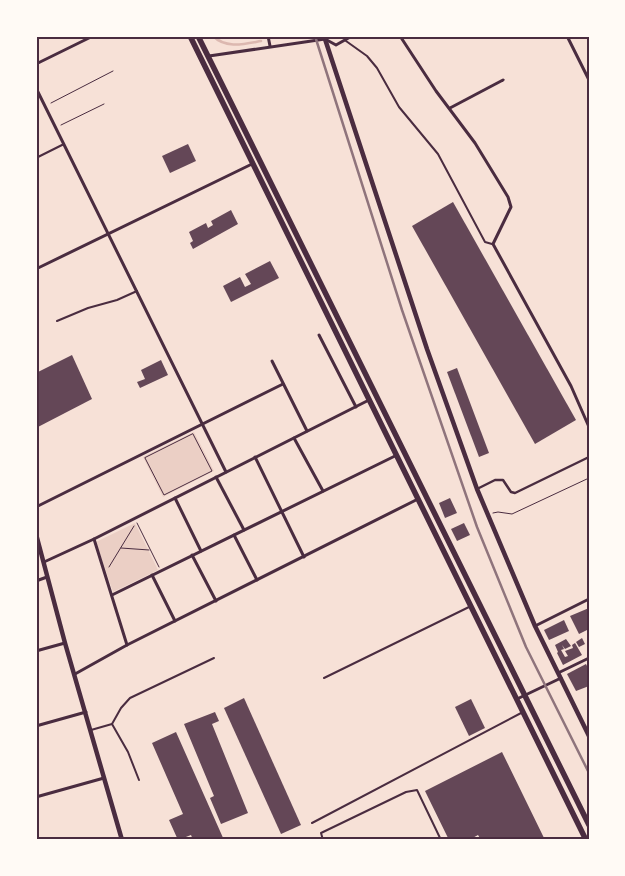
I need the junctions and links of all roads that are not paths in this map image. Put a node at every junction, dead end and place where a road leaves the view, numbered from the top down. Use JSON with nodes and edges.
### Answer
{"nodes":[{"id":1,"x":93,"y":36,"type":"edge"},
{"id":2,"x":190,"y":36,"type":"edge"},
{"id":3,"x":198,"y":36,"type":"edge"},
{"id":4,"x":268,"y":36,"type":"edge"},
{"id":5,"x":352,"y":36,"type":"edge"},
{"id":6,"x":400,"y":36,"type":"edge"},
{"id":7,"x":567,"y":36,"type":"edge"},
{"id":8,"x":324,"y":38,"type":"edge"},
{"id":9,"x":346,"y":41,"type":"junction"},
{"id":10,"x":270,"y":46,"type":"junction"},
{"id":11,"x":208,"y":56,"type":"junction"},
{"id":12,"x":36,"y":64,"type":"edge"},
{"id":13,"x":504,"y":80,"type":"dead end"},
{"id":14,"x":589,"y":80,"type":"edge"},
{"id":15,"x":36,"y":88,"type":"edge"},
{"id":16,"x":450,"y":108,"type":"junction"},
{"id":17,"x":64,"y":144,"type":"junction"},
{"id":18,"x":36,"y":158,"type":"edge"},
{"id":19,"x":256,"y":162,"type":"junction"},
{"id":20,"x":109,"y":235,"type":"junction"},
{"id":21,"x":492,"y":244,"type":"junction"},
{"id":22,"x":36,"y":270,"type":"edge"},
{"id":23,"x":137,"y":291,"type":"junction"},
{"id":24,"x":57,"y":321,"type":"dead end"},
{"id":25,"x":319,"y":335,"type":"dead end"},
{"id":26,"x":272,"y":361,"type":"dead end"},
{"id":27,"x":283,"y":384,"type":"junction"},
{"id":28,"x":369,"y":400,"type":"junction"},
{"id":29,"x":356,"y":406,"type":"junction"},
{"id":30,"x":202,"y":424,"type":"junction"},
{"id":31,"x":589,"y":428,"type":"edge"},
{"id":32,"x":307,"y":431,"type":"junction"},
{"id":33,"x":294,"y":438,"type":"junction"},
{"id":34,"x":397,"y":455,"type":"junction"},
{"id":35,"x":255,"y":457,"type":"junction"},
{"id":36,"x":589,"y":458,"type":"edge"},
{"id":37,"x":226,"y":472,"type":"junction"},
{"id":38,"x":216,"y":477,"type":"junction"},
{"id":39,"x":477,"y":489,"type":"junction"},
{"id":40,"x":323,"y":491,"type":"junction"},
{"id":41,"x":175,"y":498,"type":"junction"},
{"id":42,"x":418,"y":499,"type":"junction"},
{"id":43,"x":36,"y":507,"type":"edge"},
{"id":44,"x":282,"y":512,"type":"junction"},
{"id":45,"x":244,"y":530,"type":"junction"},
{"id":46,"x":36,"y":534,"type":"edge"},
{"id":47,"x":234,"y":535,"type":"junction"},
{"id":48,"x":94,"y":539,"type":"junction"},
{"id":49,"x":201,"y":550,"type":"junction"},
{"id":50,"x":192,"y":555,"type":"junction"},
{"id":51,"x":304,"y":556,"type":"junction"},
{"id":52,"x":44,"y":562,"type":"junction"},
{"id":53,"x":152,"y":575,"type":"junction"},
{"id":54,"x":47,"y":577,"type":"junction"},
{"id":55,"x":257,"y":580,"type":"junction"},
{"id":56,"x":36,"y":581,"type":"edge"},
{"id":57,"x":112,"y":594,"type":"junction"},
{"id":58,"x":589,"y":599,"type":"edge"},
{"id":59,"x":216,"y":601,"type":"junction"},
{"id":60,"x":471,"y":606,"type":"junction"},
{"id":61,"x":175,"y":621,"type":"junction"},
{"id":62,"x":535,"y":626,"type":"junction"},
{"id":63,"x":65,"y":642,"type":"junction"},
{"id":64,"x":128,"y":645,"type":"junction"},
{"id":65,"x":36,"y":651,"type":"edge"},
{"id":66,"x":214,"y":658,"type":"dead end"},
{"id":67,"x":589,"y":658,"type":"edge"},
{"id":68,"x":75,"y":674,"type":"junction"},
{"id":69,"x":560,"y":676,"type":"junction"},
{"id":70,"x":324,"y":678,"type":"dead end"},
{"id":71,"x":524,"y":696,"type":"junction"},
{"id":72,"x":516,"y":700,"type":"junction"},
{"id":73,"x":86,"y":712,"type":"junction"},
{"id":74,"x":523,"y":712,"type":"junction"},
{"id":75,"x":112,"y":724,"type":"junction"},
{"id":76,"x":36,"y":726,"type":"edge"},
{"id":77,"x":91,"y":730,"type":"junction"},
{"id":78,"x":589,"y":736,"type":"edge"},
{"id":79,"x":105,"y":778,"type":"junction"},
{"id":80,"x":139,"y":780,"type":"dead end"},
{"id":81,"x":36,"y":797,"type":"edge"},
{"id":82,"x":312,"y":823,"type":"dead end"},
{"id":83,"x":589,"y":825,"type":"edge"},
{"id":84,"x":122,"y":840,"type":"edge"},
{"id":85,"x":323,"y":840,"type":"edge"},
{"id":86,"x":441,"y":840,"type":"edge"},
{"id":87,"x":586,"y":840,"type":"edge"}],
"edges":[{"from":1,"to":12,"type":"street"},
{"from":2,"to":19,"type":"main road"},
{"from":3,"to":11,"type":"main road"},
{"from":4,"to":10,"type":"street"},
{"from":5,"to":9,"type":"street"},
{"from":6,"to":16,"type":"street"},
{"from":7,"to":14,"type":"street"},
{"from":8,"to":9,"type":"street"},
{"from":8,"to":10,"type":"street"},
{"from":8,"to":39,"type":"street"},
{"from":9,"to":21,"type":"lane"},
{"from":10,"to":11,"type":"street"},
{"from":11,"to":19,"type":"main road"},
{"from":13,"to":16,"type":"street"},
{"from":15,"to":17,"type":"street"},
{"from":16,"to":21,"type":"street"},
{"from":17,"to":18,"type":"lane"},
{"from":17,"to":20,"type":"street"},
{"from":19,"to":20,"type":"street"},
{"from":19,"to":28,"type":"main road"},
{"from":19,"to":71,"type":"main road"},
{"from":20,"to":22,"type":"street"},
{"from":20,"to":23,"type":"street"},
{"from":21,"to":31,"type":"street"},
{"from":23,"to":24,"type":"lane"},
{"from":23,"to":30,"type":"street"},
{"from":25,"to":29,"type":"street"},
{"from":26,"to":27,"type":"street"},
{"from":27,"to":30,"type":"street"},
{"from":27,"to":32,"type":"street"},
{"from":28,"to":29,"type":"street"},
{"from":28,"to":34,"type":"main road"},
{"from":29,"to":32,"type":"street"},
{"from":30,"to":37,"type":"street"},
{"from":30,"to":43,"type":"street"},
{"from":32,"to":33,"type":"street"},
{"from":33,"to":35,"type":"street"},
{"from":33,"to":40,"type":"street"},
{"from":34,"to":40,"type":"street"},
{"from":34,"to":42,"type":"main road"},
{"from":35,"to":37,"type":"street"},
{"from":35,"to":44,"type":"street"},
{"from":36,"to":39,"type":"street"},
{"from":37,"to":38,"type":"street"},
{"from":38,"to":41,"type":"street"},
{"from":38,"to":45,"type":"street"},
{"from":39,"to":62,"type":"street"},
{"from":40,"to":44,"type":"street"},
{"from":41,"to":48,"type":"street"},
{"from":41,"to":49,"type":"street"},
{"from":42,"to":51,"type":"street"},
{"from":42,"to":60,"type":"main road"},
{"from":44,"to":45,"type":"street"},
{"from":44,"to":51,"type":"street"},
{"from":45,"to":47,"type":"street"},
{"from":46,"to":52,"type":"street"},
{"from":47,"to":49,"type":"street"},
{"from":47,"to":55,"type":"street"},
{"from":48,"to":52,"type":"street"},
{"from":48,"to":57,"type":"street"},
{"from":49,"to":50,"type":"street"},
{"from":50,"to":53,"type":"street"},
{"from":50,"to":59,"type":"street"},
{"from":51,"to":55,"type":"street"},
{"from":52,"to":54,"type":"street"},
{"from":53,"to":57,"type":"street"},
{"from":53,"to":61,"type":"street"},
{"from":54,"to":56,"type":"street"},
{"from":54,"to":63,"type":"street"},
{"from":55,"to":59,"type":"street"},
{"from":57,"to":64,"type":"street"},
{"from":58,"to":62,"type":"street"},
{"from":59,"to":61,"type":"street"},
{"from":60,"to":70,"type":"lane"},
{"from":60,"to":72,"type":"main road"},
{"from":61,"to":64,"type":"street"},
{"from":62,"to":69,"type":"street"},
{"from":63,"to":65,"type":"street"},
{"from":63,"to":68,"type":"street"},
{"from":64,"to":68,"type":"street"},
{"from":66,"to":75,"type":"lane"},
{"from":67,"to":69,"type":"street"},
{"from":68,"to":73,"type":"street"},
{"from":69,"to":71,"type":"street"},
{"from":69,"to":78,"type":"street"},
{"from":71,"to":72,"type":"street"},
{"from":71,"to":83,"type":"main road"},
{"from":72,"to":74,"type":"main road"},
{"from":73,"to":76,"type":"street"},
{"from":73,"to":77,"type":"street"},
{"from":74,"to":82,"type":"lane"},
{"from":74,"to":87,"type":"main road"},
{"from":75,"to":77,"type":"lane"},
{"from":75,"to":80,"type":"lane"},
{"from":77,"to":79,"type":"street"},
{"from":79,"to":81,"type":"street"},
{"from":79,"to":84,"type":"street"},
{"from":85,"to":86,"type":"lane"}]}
